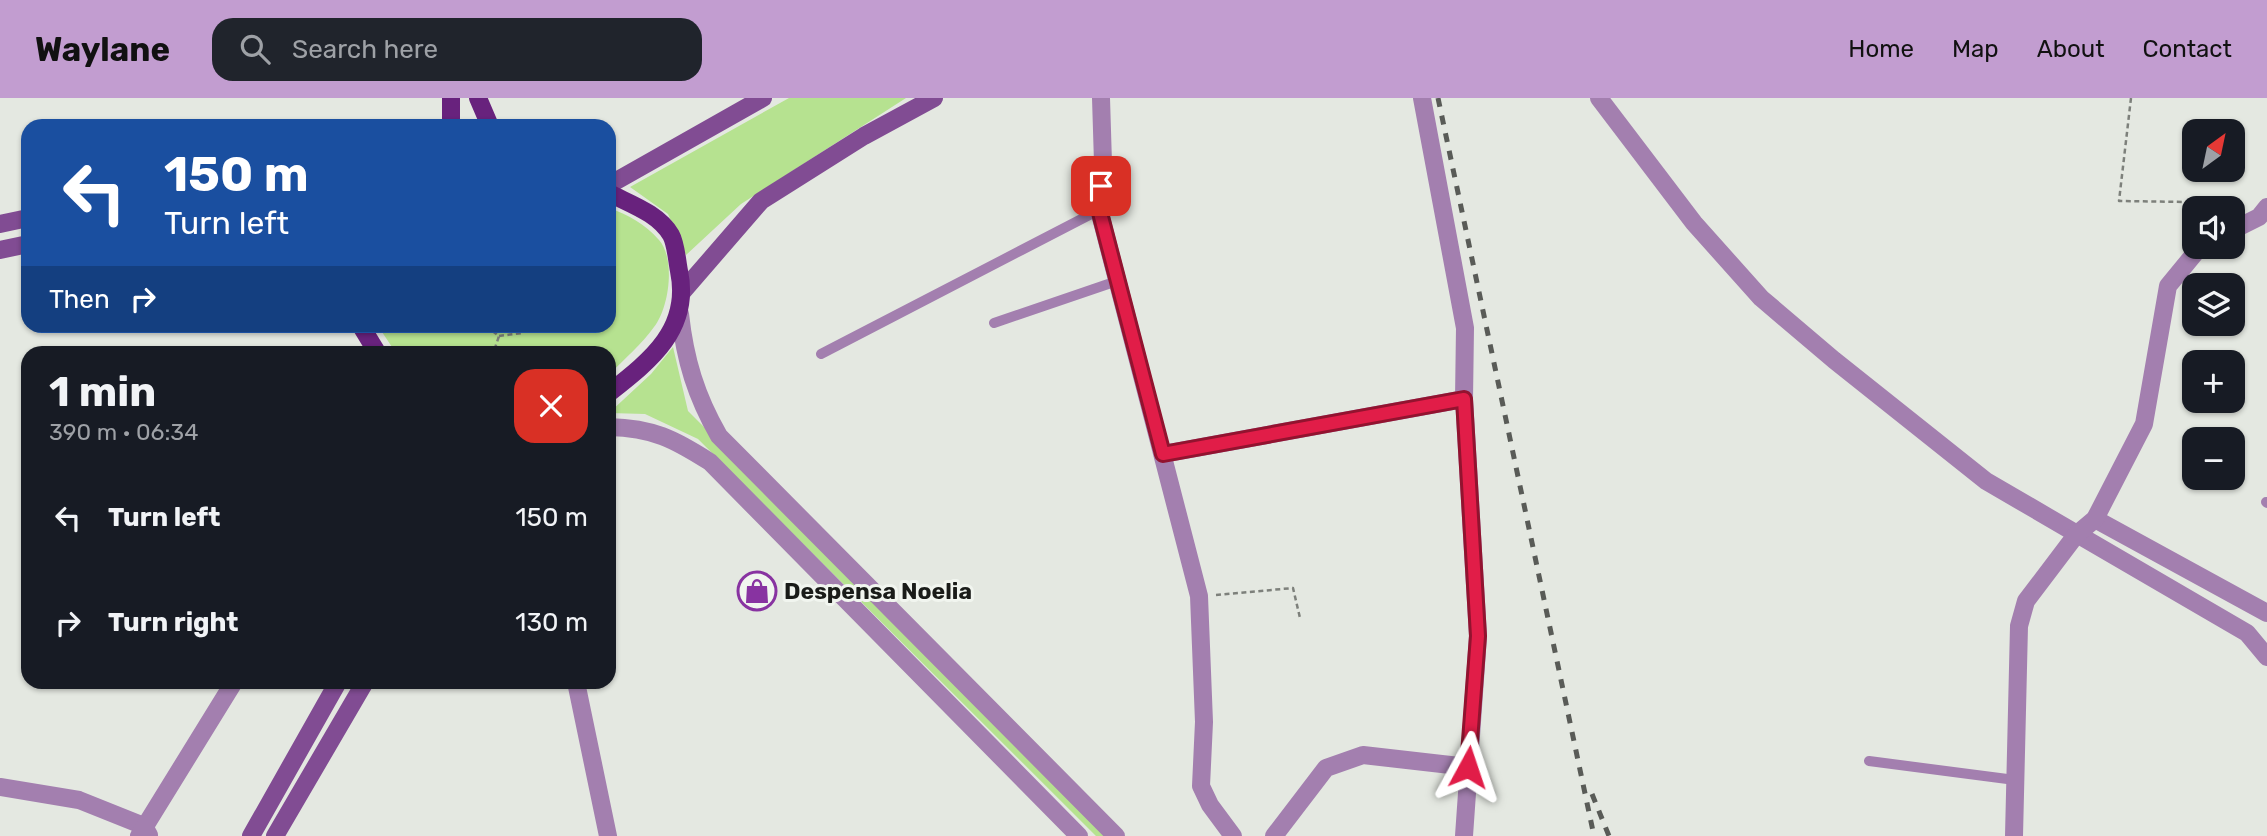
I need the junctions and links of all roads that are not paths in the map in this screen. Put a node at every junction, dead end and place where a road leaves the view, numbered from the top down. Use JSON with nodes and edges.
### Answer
{"nodes":[{"id":1,"x":452,"y":98,"type":"edge"},
{"id":2,"x":478,"y":98,"type":"edge"},
{"id":3,"x":763,"y":98,"type":"edge"},
{"id":4,"x":934,"y":98,"type":"edge"},
{"id":5,"x":1101,"y":98,"type":"edge"},
{"id":6,"x":1422,"y":98,"type":"edge"},
{"id":7,"x":1599,"y":98,"type":"edge"},
{"id":8,"x":451,"y":119,"type":"edge"},
{"id":9,"x":487,"y":119,"type":"edge"},
{"id":10,"x":616,"y":181,"type":"edge"},
{"id":11,"x":616,"y":196,"type":"edge"},
{"id":12,"x":2267,"y":206,"type":"edge"},
{"id":13,"x":1099,"y":209,"type":"junction"},
{"id":14,"x":21,"y":220,"type":"edge"},
{"id":15,"x":0,"y":224,"type":"edge"},
{"id":16,"x":2245,"y":224,"type":"edge"},
{"id":17,"x":21,"y":246,"type":"edge"},
{"id":18,"x":0,"y":250,"type":"edge"},
{"id":19,"x":2184,"y":259,"type":"edge"},
{"id":20,"x":1117,"y":281,"type":"junction"},
{"id":21,"x":683,"y":291,"type":"junction"},
{"id":22,"x":680,"y":314,"type":"junction"},
{"id":23,"x":994,"y":323,"type":"dead end"},
{"id":24,"x":821,"y":355,"type":"dead end"},
{"id":25,"x":616,"y":386,"type":"edge"},
{"id":26,"x":1464,"y":399,"type":"junction"},
{"id":27,"x":616,"y":428,"type":"edge"},
{"id":28,"x":1163,"y":454,"type":"junction"},
{"id":29,"x":2095,"y":519,"type":"junction"},
{"id":30,"x":2076,"y":535,"type":"junction"},
{"id":31,"x":2267,"y":613,"type":"edge"},
{"id":32,"x":2267,"y":657,"type":"edge"},
{"id":33,"x":229,"y":689,"type":"edge"},
{"id":34,"x":334,"y":689,"type":"edge"},
{"id":35,"x":361,"y":689,"type":"edge"},
{"id":36,"x":577,"y":689,"type":"edge"},
{"id":37,"x":1869,"y":761,"type":"dead end"},
{"id":38,"x":1468,"y":767,"type":"junction"},
{"id":39,"x":2015,"y":780,"type":"junction"},
{"id":40,"x":0,"y":787,"type":"edge"},
{"id":41,"x":144,"y":833,"type":"edge"},
{"id":42,"x":251,"y":836,"type":"edge"},
{"id":43,"x":275,"y":836,"type":"edge"},
{"id":44,"x":608,"y":836,"type":"edge"},
{"id":45,"x":1079,"y":836,"type":"edge"},
{"id":46,"x":1116,"y":836,"type":"edge"},
{"id":47,"x":1233,"y":836,"type":"edge"},
{"id":48,"x":1274,"y":836,"type":"edge"},
{"id":49,"x":1464,"y":836,"type":"edge"},
{"id":50,"x":2014,"y":836,"type":"edge"}],
"edges":[{"from":1,"to":8,"type":"main road"},
{"from":2,"to":9,"type":"main road"},
{"from":3,"to":10,"type":"main road"},
{"from":4,"to":21,"type":"main road"},
{"from":5,"to":13,"type":"street"},
{"from":6,"to":26,"type":"street"},
{"from":7,"to":30,"type":"street"},
{"from":11,"to":21,"type":"main road"},
{"from":12,"to":16,"type":"street"},
{"from":13,"to":20,"type":"street"},
{"from":13,"to":24,"type":"lane"},
{"from":14,"to":15,"type":"main road"},
{"from":17,"to":18,"type":"main road"},
{"from":19,"to":29,"type":"street"},
{"from":20,"to":23,"type":"lane"},
{"from":20,"to":28,"type":"street"},
{"from":21,"to":22,"type":"main road"},
{"from":22,"to":25,"type":"main road"},
{"from":22,"to":46,"type":"street"},
{"from":26,"to":28,"type":"street"},
{"from":26,"to":38,"type":"street"},
{"from":27,"to":45,"type":"street"},
{"from":28,"to":47,"type":"street"},
{"from":29,"to":30,"type":"street"},
{"from":29,"to":31,"type":"street"},
{"from":30,"to":32,"type":"street"},
{"from":30,"to":39,"type":"street"},
{"from":33,"to":41,"type":"street"},
{"from":34,"to":42,"type":"main road"},
{"from":35,"to":43,"type":"main road"},
{"from":36,"to":44,"type":"street"},
{"from":37,"to":39,"type":"lane"},
{"from":38,"to":48,"type":"street"},
{"from":38,"to":49,"type":"street"},
{"from":39,"to":50,"type":"street"},
{"from":40,"to":41,"type":"street"}]}
